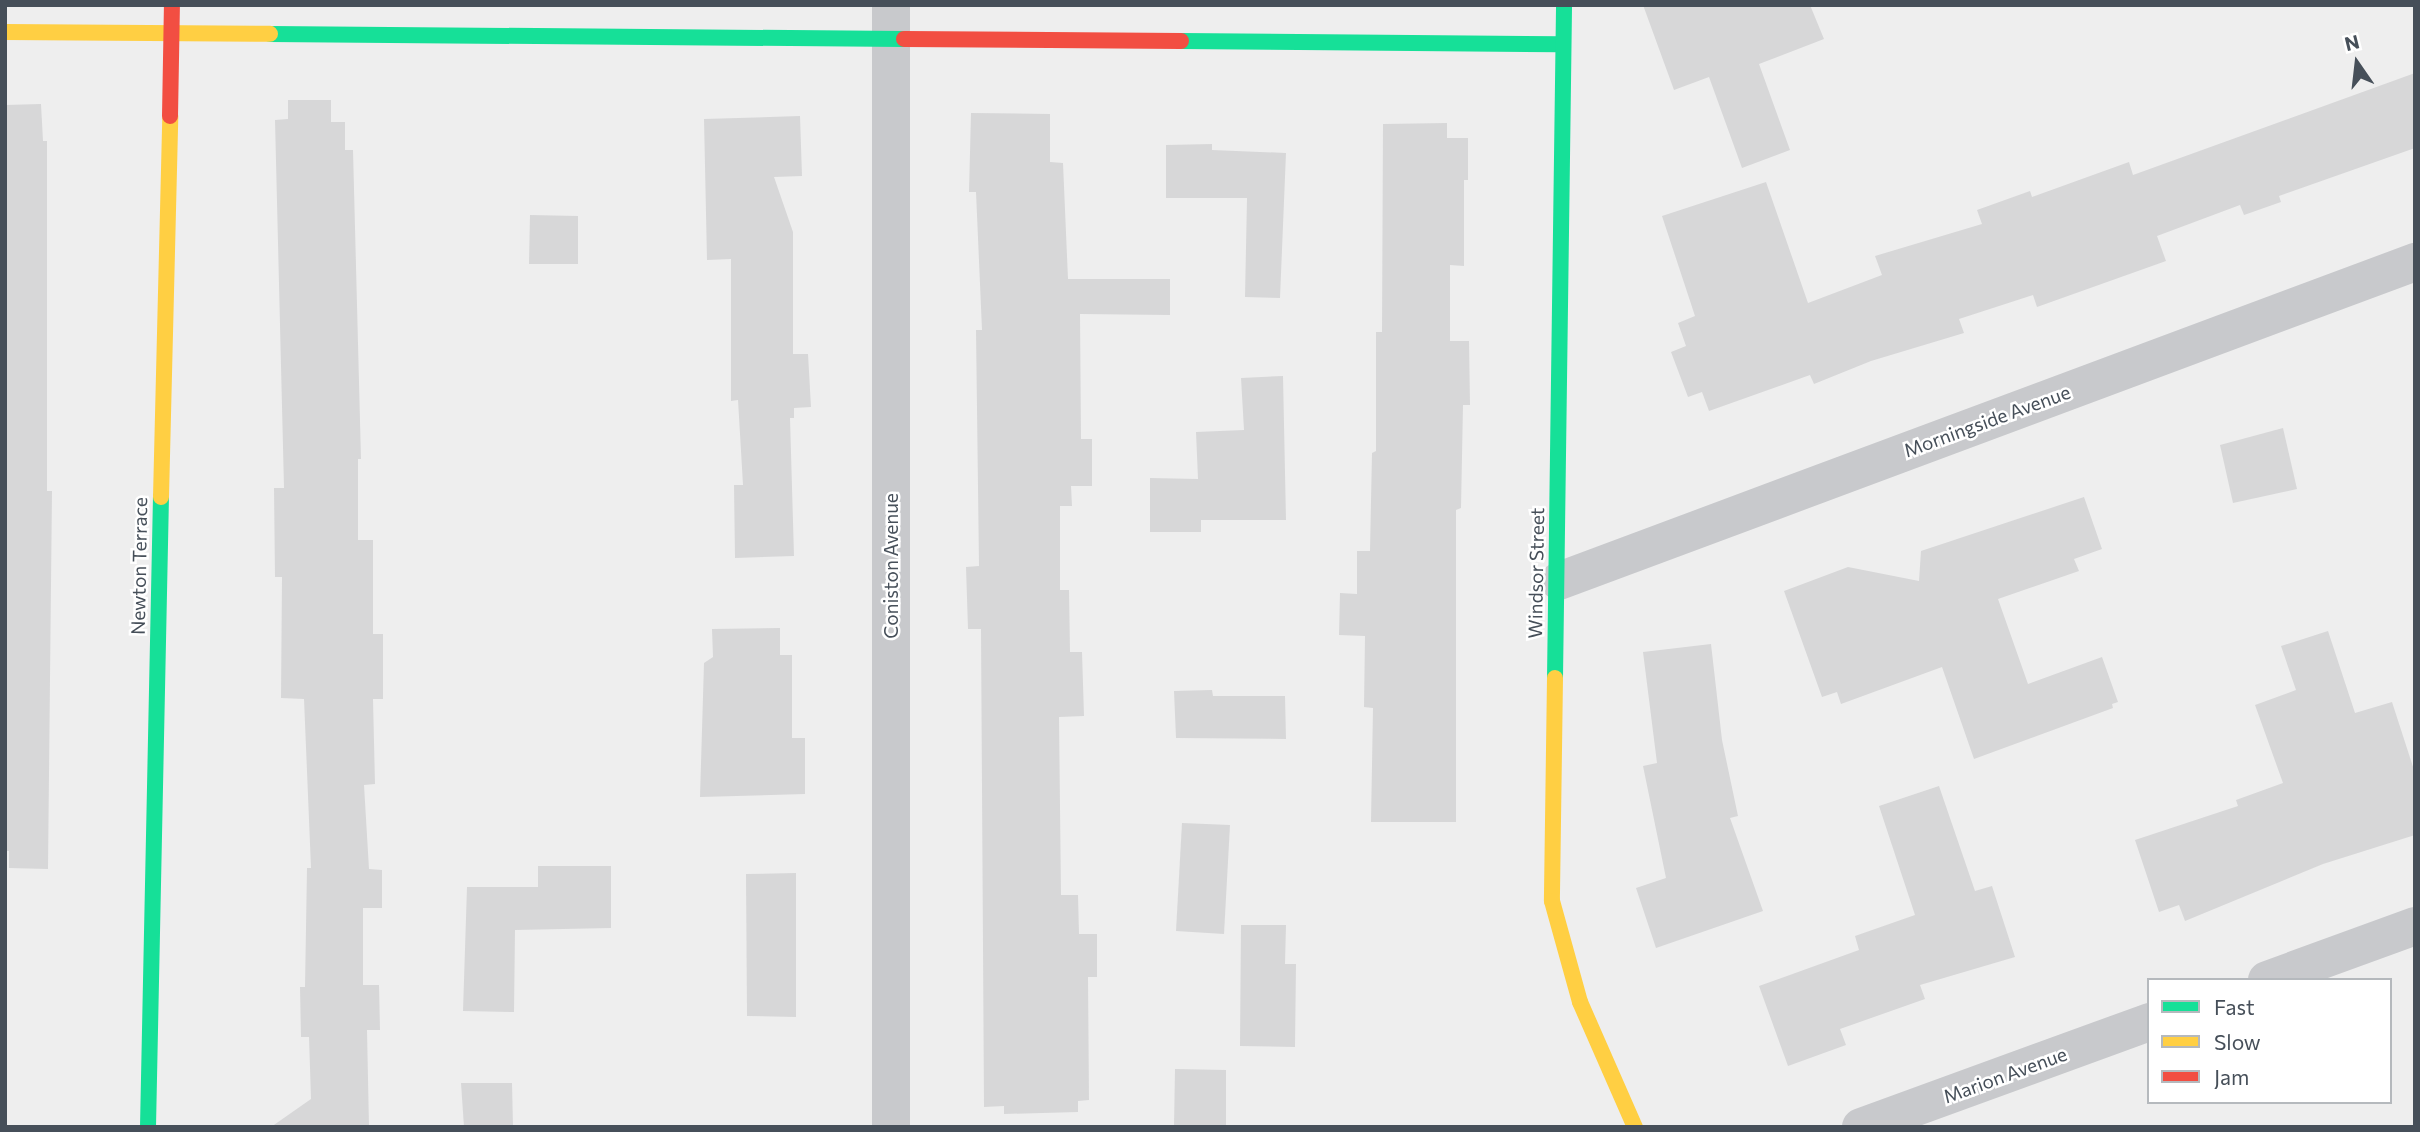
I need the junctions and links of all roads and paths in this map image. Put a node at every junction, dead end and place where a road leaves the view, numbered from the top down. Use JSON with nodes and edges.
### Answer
{"nodes":[{"id":1,"x":172,"y":5,"type":"edge"},
{"id":2,"x":1563,"y":5,"type":"edge"},
{"id":3,"x":891,"y":22,"type":"edge"},
{"id":4,"x":172,"y":30,"type":"junction"},
{"id":5,"x":5,"y":32,"type":"edge"},
{"id":6,"x":1560,"y":44,"type":"junction"},
{"id":7,"x":2415,"y":262,"type":"edge"},
{"id":8,"x":1559,"y":581,"type":"junction"},
{"id":9,"x":2415,"y":926,"type":"edge"},
{"id":10,"x":2272,"y":978,"type":"edge"},
{"id":11,"x":2147,"y":1024,"type":"edge"},
{"id":12,"x":148,"y":1127,"type":"edge"},
{"id":13,"x":891,"y":1127,"type":"edge"},
{"id":14,"x":1634,"y":1127,"type":"edge"},
{"id":15,"x":1861,"y":1127,"type":"edge"}],
"edges":[{"from":1,"to":4,"type":"street","name":"Newton Terrace"},
{"from":2,"to":6,"type":"street","name":"Windsor Street"},
{"from":3,"to":4,"type":"street"},
{"from":3,"to":6,"type":"street"},
{"from":3,"to":13,"type":"street","name":"Coniston Avenue"},
{"from":4,"to":5,"type":"street"},
{"from":4,"to":12,"type":"street","name":"Newton Terrace"},
{"from":6,"to":8,"type":"street","name":"Windsor Street"},
{"from":7,"to":8,"type":"street","name":"Morningside Avenue"},
{"from":8,"to":14,"type":"street","name":"Windsor Street"},
{"from":9,"to":10,"type":"street"},
{"from":11,"to":15,"type":"street","name":"Marion Avenue"}]}
